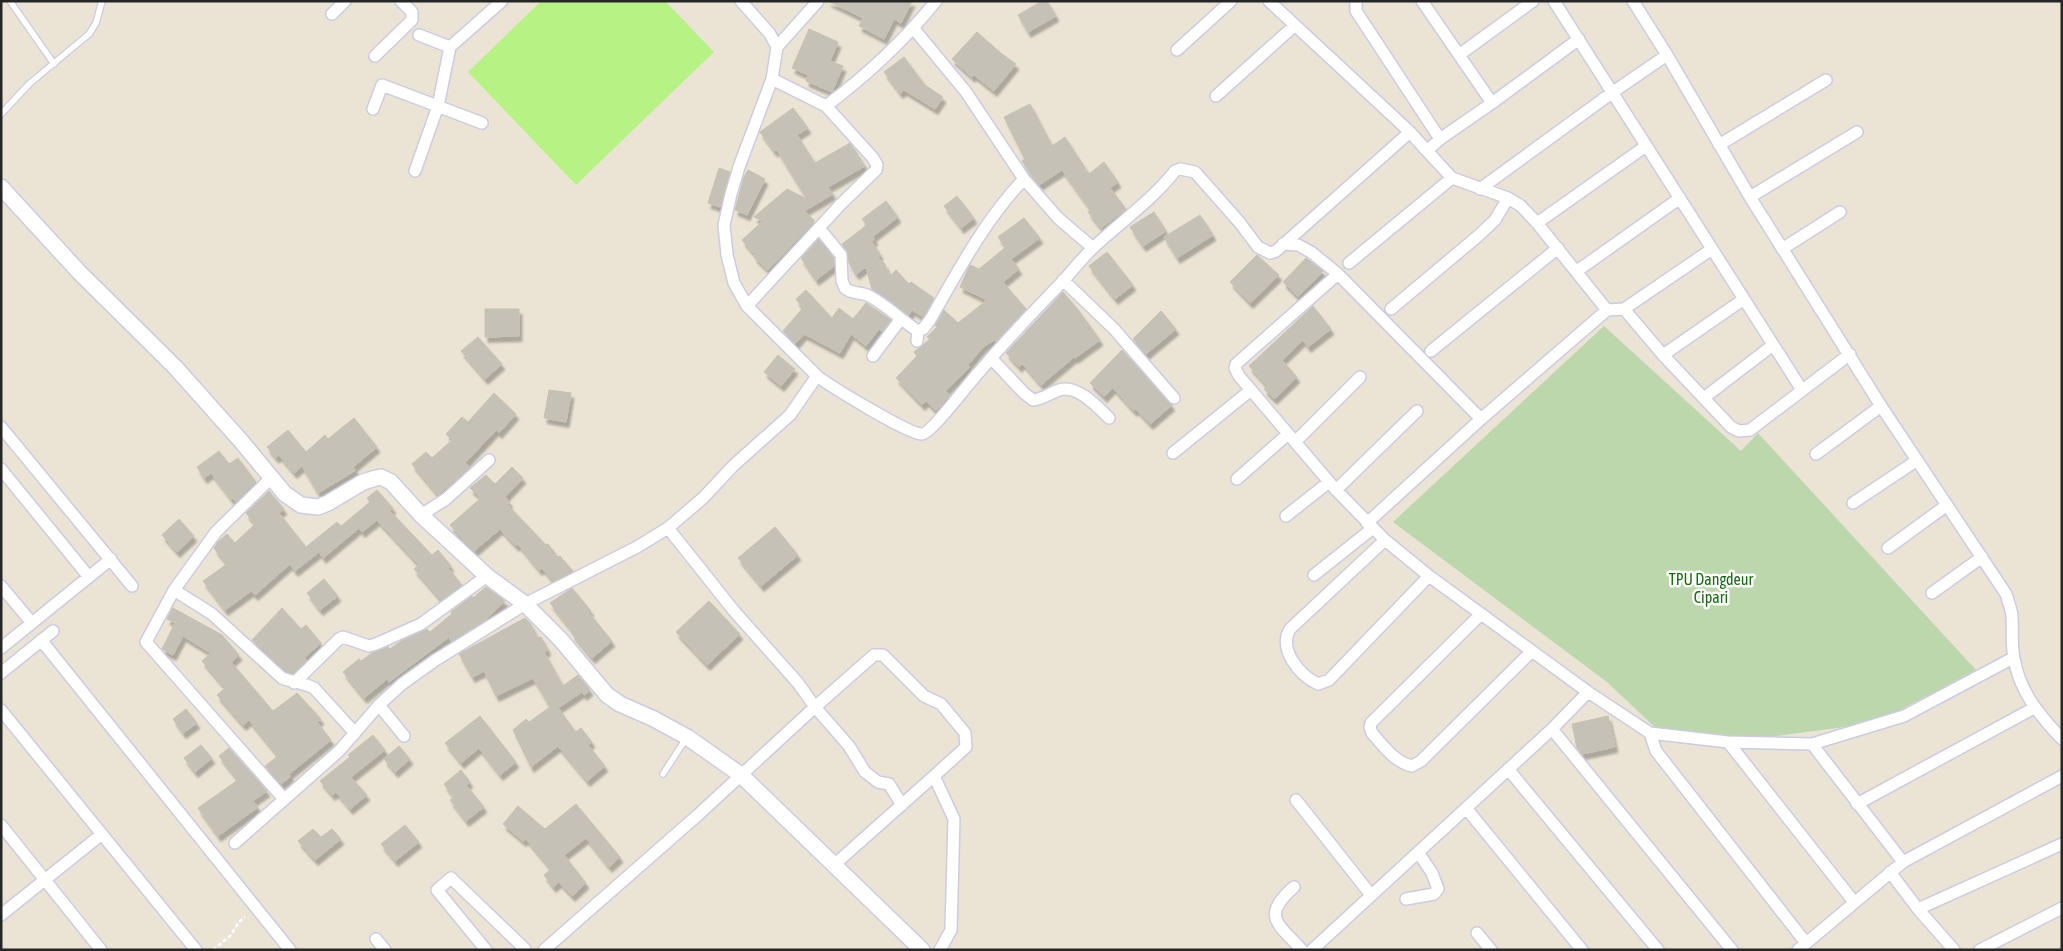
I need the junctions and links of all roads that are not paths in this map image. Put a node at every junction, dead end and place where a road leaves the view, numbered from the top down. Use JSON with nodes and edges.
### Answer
{"nodes":[{"id":1,"x":10,"y":1,"type":"edge"},
{"id":2,"x":102,"y":1,"type":"edge"},
{"id":3,"x":345,"y":1,"type":"edge"},
{"id":4,"x":401,"y":1,"type":"edge"},
{"id":5,"x":502,"y":1,"type":"edge"},
{"id":6,"x":741,"y":1,"type":"edge"},
{"id":7,"x":818,"y":1,"type":"edge"},
{"id":8,"x":936,"y":1,"type":"edge"},
{"id":9,"x":1231,"y":1,"type":"edge"},
{"id":10,"x":1269,"y":1,"type":"edge"},
{"id":11,"x":1356,"y":1,"type":"edge"},
{"id":12,"x":1533,"y":1,"type":"edge"},
{"id":13,"x":1554,"y":1,"type":"edge"},
{"id":14,"x":1633,"y":1,"type":"edge"},
{"id":15,"x":1424,"y":2,"type":"edge"},
{"id":16,"x":332,"y":14,"type":"dead end"},
{"id":17,"x":1294,"y":26,"type":"junction"},
{"id":18,"x":914,"y":29,"type":"junction"},
{"id":19,"x":419,"y":35,"type":"dead end"},
{"id":20,"x":1579,"y":39,"type":"junction"},
{"id":21,"x":450,"y":47,"type":"junction"},
{"id":22,"x":777,"y":47,"type":"junction"},
{"id":23,"x":1177,"y":50,"type":"dead end"},
{"id":24,"x":1459,"y":55,"type":"junction"},
{"id":25,"x":1667,"y":55,"type":"junction"},
{"id":26,"x":375,"y":56,"type":"dead end"},
{"id":27,"x":54,"y":64,"type":"junction"},
{"id":28,"x":772,"y":79,"type":"junction"},
{"id":29,"x":1826,"y":80,"type":"dead end"},
{"id":30,"x":1613,"y":92,"type":"junction"},
{"id":31,"x":1216,"y":96,"type":"dead end"},
{"id":32,"x":1492,"y":104,"type":"junction"},
{"id":33,"x":438,"y":106,"type":"junction"},
{"id":34,"x":826,"y":106,"type":"junction"},
{"id":35,"x":373,"y":109,"type":"dead end"},
{"id":36,"x":1,"y":114,"type":"edge"},
{"id":37,"x":482,"y":123,"type":"dead end"},
{"id":38,"x":1410,"y":132,"type":"junction"},
{"id":39,"x":1857,"y":132,"type":"dead end"},
{"id":40,"x":1440,"y":139,"type":"junction"},
{"id":41,"x":1719,"y":145,"type":"junction"},
{"id":42,"x":1646,"y":146,"type":"junction"},
{"id":43,"x":1427,"y":151,"type":"junction"},
{"id":44,"x":416,"y":171,"type":"dead end"},
{"id":45,"x":1452,"y":178,"type":"junction"},
{"id":46,"x":1024,"y":179,"type":"junction"},
{"id":47,"x":1,"y":187,"type":"edge"},
{"id":48,"x":1480,"y":189,"type":"junction"},
{"id":49,"x":1750,"y":197,"type":"junction"},
{"id":50,"x":1508,"y":198,"type":"junction"},
{"id":51,"x":1680,"y":198,"type":"junction"},
{"id":52,"x":1840,"y":212,"type":"dead end"},
{"id":53,"x":1538,"y":223,"type":"junction"},
{"id":54,"x":819,"y":228,"type":"junction"},
{"id":55,"x":1283,"y":244,"type":"junction"},
{"id":56,"x":1094,"y":248,"type":"junction"},
{"id":57,"x":1558,"y":248,"type":"junction"},
{"id":58,"x":1712,"y":249,"type":"junction"},
{"id":59,"x":1782,"y":249,"type":"junction"},
{"id":60,"x":1349,"y":264,"type":"dead end"},
{"id":61,"x":1577,"y":271,"type":"junction"},
{"id":62,"x":1338,"y":274,"type":"junction"},
{"id":63,"x":1063,"y":280,"type":"junction"},
{"id":64,"x":1744,"y":298,"type":"junction"},
{"id":65,"x":747,"y":306,"type":"junction"},
{"id":66,"x":1391,"y":309,"type":"dead end"},
{"id":67,"x":1624,"y":309,"type":"junction"},
{"id":68,"x":1607,"y":310,"type":"junction"},
{"id":69,"x":900,"y":320,"type":"junction"},
{"id":70,"x":1773,"y":345,"type":"junction"},
{"id":71,"x":1431,"y":351,"type":"dead end"},
{"id":72,"x":1850,"y":354,"type":"junction"},
{"id":73,"x":1663,"y":355,"type":"junction"},
{"id":74,"x":872,"y":356,"type":"dead end"},
{"id":75,"x":991,"y":358,"type":"junction"},
{"id":76,"x":817,"y":376,"type":"junction"},
{"id":77,"x":1360,"y":378,"type":"dead end"},
{"id":78,"x":1251,"y":390,"type":"junction"},
{"id":79,"x":1802,"y":390,"type":"junction"},
{"id":80,"x":1705,"y":397,"type":"junction"},
{"id":81,"x":1174,"y":398,"type":"dead end"},
{"id":82,"x":1881,"y":406,"type":"junction"},
{"id":83,"x":1417,"y":411,"type":"dead end"},
{"id":84,"x":1109,"y":418,"type":"dead end"},
{"id":85,"x":1481,"y":419,"type":"junction"},
{"id":86,"x":1,"y":427,"type":"edge"},
{"id":87,"x":1291,"y":438,"type":"junction"},
{"id":88,"x":1174,"y":453,"type":"dead end"},
{"id":89,"x":1816,"y":454,"type":"dead end"},
{"id":90,"x":489,"y":460,"type":"dead end"},
{"id":91,"x":1916,"y":461,"type":"junction"},
{"id":92,"x":1,"y":469,"type":"edge"},
{"id":93,"x":271,"y":478,"type":"junction"},
{"id":94,"x":1237,"y":479,"type":"dead end"},
{"id":95,"x":1332,"y":486,"type":"junction"},
{"id":96,"x":1854,"y":503,"type":"dead end"},
{"id":97,"x":1947,"y":505,"type":"junction"},
{"id":98,"x":421,"y":515,"type":"junction"},
{"id":99,"x":1286,"y":516,"type":"dead end"},
{"id":100,"x":1370,"y":525,"type":"junction"},
{"id":101,"x":668,"y":528,"type":"junction"},
{"id":102,"x":1385,"y":540,"type":"junction"},
{"id":103,"x":1888,"y":548,"type":"dead end"},
{"id":104,"x":1982,"y":557,"type":"junction"},
{"id":105,"x":111,"y":559,"type":"junction"},
{"id":106,"x":1314,"y":575,"type":"dead end"},
{"id":107,"x":487,"y":576,"type":"junction"},
{"id":108,"x":1429,"y":576,"type":"junction"},
{"id":109,"x":89,"y":577,"type":"junction"},
{"id":110,"x":1,"y":586,"type":"edge"},
{"id":111,"x":132,"y":586,"type":"dead end"},
{"id":112,"x":174,"y":590,"type":"junction"},
{"id":113,"x":1932,"y":593,"type":"dead end"},
{"id":114,"x":525,"y":604,"type":"junction"},
{"id":115,"x":1482,"y":614,"type":"junction"},
{"id":116,"x":32,"y":623,"type":"junction"},
{"id":117,"x":53,"y":631,"type":"dead end"},
{"id":118,"x":42,"y":640,"type":"junction"},
{"id":119,"x":1,"y":648,"type":"edge"},
{"id":120,"x":1532,"y":651,"type":"junction"},
{"id":121,"x":2014,"y":658,"type":"junction"},
{"id":122,"x":1,"y":673,"type":"edge"},
{"id":123,"x":294,"y":683,"type":"junction"},
{"id":124,"x":1588,"y":692,"type":"junction"},
{"id":125,"x":379,"y":705,"type":"junction"},
{"id":126,"x":815,"y":707,"type":"junction"},
{"id":127,"x":2034,"y":708,"type":"junction"},
{"id":128,"x":1,"y":710,"type":"edge"},
{"id":129,"x":1552,"y":729,"type":"junction"},
{"id":130,"x":1650,"y":733,"type":"junction"},
{"id":131,"x":355,"y":734,"type":"junction"},
{"id":132,"x":404,"y":736,"type":"dead end"},
{"id":133,"x":687,"y":737,"type":"junction"},
{"id":134,"x":2062,"y":739,"type":"edge"},
{"id":135,"x":1728,"y":742,"type":"junction"},
{"id":136,"x":1812,"y":744,"type":"junction"},
{"id":137,"x":1508,"y":769,"type":"junction"},
{"id":138,"x":663,"y":774,"type":"dead end"},
{"id":139,"x":742,"y":775,"type":"junction"},
{"id":140,"x":934,"y":776,"type":"junction"},
{"id":141,"x":2062,"y":776,"type":"edge"},
{"id":142,"x":284,"y":799,"type":"junction"},
{"id":143,"x":1296,"y":800,"type":"dead end"},
{"id":144,"x":902,"y":804,"type":"junction"},
{"id":145,"x":1857,"y":804,"type":"junction"},
{"id":146,"x":1466,"y":808,"type":"junction"},
{"id":147,"x":1,"y":825,"type":"edge"},
{"id":148,"x":102,"y":834,"type":"junction"},
{"id":149,"x":235,"y":843,"type":"dead end"},
{"id":150,"x":2062,"y":844,"type":"edge"},
{"id":151,"x":1418,"y":852,"type":"junction"},
{"id":152,"x":1903,"y":862,"type":"junction"},
{"id":153,"x":834,"y":865,"type":"junction"},
{"id":154,"x":1890,"y":872,"type":"junction"},
{"id":155,"x":45,"y":880,"type":"junction"},
{"id":156,"x":1294,"y":887,"type":"dead end"},
{"id":157,"x":1371,"y":895,"type":"junction"},
{"id":158,"x":1406,"y":899,"type":"dead end"},
{"id":159,"x":1854,"y":902,"type":"junction"},
{"id":160,"x":2062,"y":908,"type":"edge"},
{"id":161,"x":1918,"y":909,"type":"junction"},
{"id":162,"x":1,"y":915,"type":"edge"},
{"id":163,"x":1477,"y":933,"type":"dead end"},
{"id":164,"x":376,"y":939,"type":"dead end"},
{"id":165,"x":1802,"y":946,"type":"edge"},
{"id":166,"x":101,"y":950,"type":"edge"},
{"id":167,"x":196,"y":950,"type":"edge"},
{"id":168,"x":290,"y":950,"type":"edge"},
{"id":169,"x":385,"y":950,"type":"edge"},
{"id":170,"x":486,"y":950,"type":"edge"},
{"id":171,"x":524,"y":950,"type":"edge"},
{"id":172,"x":544,"y":950,"type":"edge"},
{"id":173,"x":922,"y":950,"type":"edge"},
{"id":174,"x":940,"y":950,"type":"edge"},
{"id":175,"x":1302,"y":950,"type":"edge"},
{"id":176,"x":1312,"y":950,"type":"edge"},
{"id":177,"x":1492,"y":950,"type":"edge"},
{"id":178,"x":1582,"y":950,"type":"edge"},
{"id":179,"x":1658,"y":950,"type":"edge"},
{"id":180,"x":1732,"y":950,"type":"edge"},
{"id":181,"x":1954,"y":950,"type":"edge"},
{"id":182,"x":1980,"y":950,"type":"edge"}],
"edges":[{"from":1,"to":27,"type":"lane"},
{"from":2,"to":27,"type":"lane"},
{"from":3,"to":16,"type":"street"},
{"from":4,"to":26,"type":"street"},
{"from":5,"to":21,"type":"street"},
{"from":6,"to":22,"type":"street"},
{"from":7,"to":22,"type":"street"},
{"from":8,"to":18,"type":"street"},
{"from":9,"to":23,"type":"street"},
{"from":10,"to":17,"type":"street"},
{"from":11,"to":40,"type":"street"},
{"from":12,"to":24,"type":"street"},
{"from":13,"to":20,"type":"street"},
{"from":14,"to":25,"type":"street"},
{"from":15,"to":24,"type":"street"},
{"from":17,"to":31,"type":"street"},
{"from":17,"to":38,"type":"street"},
{"from":18,"to":34,"type":"street"},
{"from":18,"to":46,"type":"street"},
{"from":19,"to":21,"type":"street"},
{"from":20,"to":30,"type":"street"},
{"from":20,"to":32,"type":"street"},
{"from":21,"to":33,"type":"street"},
{"from":22,"to":28,"type":"street"},
{"from":24,"to":32,"type":"street"},
{"from":25,"to":30,"type":"street"},
{"from":25,"to":41,"type":"street"},
{"from":27,"to":36,"type":"lane"},
{"from":28,"to":34,"type":"street"},
{"from":28,"to":65,"type":"street"},
{"from":29,"to":41,"type":"street"},
{"from":30,"to":42,"type":"street"},
{"from":30,"to":48,"type":"street"},
{"from":32,"to":40,"type":"street"},
{"from":33,"to":35,"type":"street"},
{"from":33,"to":37,"type":"street"},
{"from":33,"to":44,"type":"street"},
{"from":34,"to":54,"type":"street"},
{"from":38,"to":43,"type":"street"},
{"from":38,"to":55,"type":"street"},
{"from":39,"to":49,"type":"street"},
{"from":40,"to":43,"type":"street"},
{"from":41,"to":49,"type":"street"},
{"from":42,"to":51,"type":"street"},
{"from":42,"to":53,"type":"street"},
{"from":43,"to":45,"type":"street"},
{"from":45,"to":48,"type":"street"},
{"from":45,"to":60,"type":"street"},
{"from":46,"to":56,"type":"street"},
{"from":46,"to":69,"type":"street"},
{"from":47,"to":93,"type":"street"},
{"from":48,"to":50,"type":"street"},
{"from":49,"to":59,"type":"street"},
{"from":50,"to":53,"type":"street"},
{"from":50,"to":66,"type":"street"},
{"from":51,"to":58,"type":"street"},
{"from":51,"to":61,"type":"street"},
{"from":52,"to":59,"type":"street"},
{"from":53,"to":57,"type":"street"},
{"from":54,"to":65,"type":"street"},
{"from":54,"to":69,"type":"street"},
{"from":55,"to":56,"type":"street"},
{"from":55,"to":62,"type":"street"},
{"from":56,"to":63,"type":"street"},
{"from":57,"to":61,"type":"street"},
{"from":57,"to":71,"type":"street"},
{"from":58,"to":64,"type":"street"},
{"from":58,"to":67,"type":"street"},
{"from":59,"to":72,"type":"street"},
{"from":61,"to":68,"type":"street"},
{"from":62,"to":78,"type":"street"},
{"from":62,"to":85,"type":"street"},
{"from":63,"to":75,"type":"street"},
{"from":63,"to":81,"type":"street"},
{"from":64,"to":70,"type":"street"},
{"from":64,"to":73,"type":"street"},
{"from":65,"to":76,"type":"street"},
{"from":67,"to":68,"type":"street"},
{"from":67,"to":73,"type":"street"},
{"from":68,"to":85,"type":"street"},
{"from":69,"to":74,"type":"street"},
{"from":70,"to":79,"type":"street"},
{"from":70,"to":80,"type":"street"},
{"from":72,"to":79,"type":"street"},
{"from":72,"to":82,"type":"street"},
{"from":73,"to":80,"type":"street"},
{"from":75,"to":76,"type":"street"},
{"from":75,"to":84,"type":"street"},
{"from":76,"to":101,"type":"street"},
{"from":77,"to":87,"type":"street"},
{"from":78,"to":87,"type":"street"},
{"from":78,"to":88,"type":"street"},
{"from":79,"to":80,"type":"street"},
{"from":82,"to":89,"type":"street"},
{"from":82,"to":91,"type":"street"},
{"from":83,"to":95,"type":"street"},
{"from":85,"to":100,"type":"street"},
{"from":86,"to":105,"type":"street"},
{"from":87,"to":94,"type":"street"},
{"from":87,"to":95,"type":"street"},
{"from":90,"to":98,"type":"street"},
{"from":91,"to":96,"type":"street"},
{"from":91,"to":97,"type":"street"},
{"from":92,"to":109,"type":"street"},
{"from":93,"to":98,"type":"street"},
{"from":93,"to":112,"type":"street"},
{"from":95,"to":99,"type":"street"},
{"from":95,"to":100,"type":"street"},
{"from":97,"to":103,"type":"street"},
{"from":97,"to":104,"type":"street"},
{"from":98,"to":107,"type":"street"},
{"from":100,"to":102,"type":"street"},
{"from":100,"to":106,"type":"street"},
{"from":101,"to":114,"type":"street"},
{"from":101,"to":126,"type":"street"},
{"from":102,"to":108,"type":"street"},
{"from":102,"to":108,"type":"street"},
{"from":104,"to":113,"type":"street"},
{"from":104,"to":121,"type":"street"},
{"from":105,"to":109,"type":"street"},
{"from":105,"to":111,"type":"street"},
{"from":107,"to":114,"type":"street"},
{"from":107,"to":123,"type":"street"},
{"from":108,"to":115,"type":"street"},
{"from":109,"to":116,"type":"street"},
{"from":110,"to":116,"type":"street"},
{"from":112,"to":123,"type":"street"},
{"from":112,"to":142,"type":"street"},
{"from":114,"to":125,"type":"street"},
{"from":114,"to":133,"type":"street"},
{"from":115,"to":120,"type":"street"},
{"from":115,"to":120,"type":"street"},
{"from":116,"to":119,"type":"street"},
{"from":117,"to":118,"type":"street"},
{"from":118,"to":122,"type":"street"},
{"from":118,"to":168,"type":"street"},
{"from":120,"to":124,"type":"street"},
{"from":121,"to":127,"type":"street"},
{"from":121,"to":136,"type":"street"},
{"from":123,"to":131,"type":"street"},
{"from":124,"to":129,"type":"street"},
{"from":124,"to":130,"type":"street"},
{"from":125,"to":131,"type":"street"},
{"from":125,"to":132,"type":"street"},
{"from":126,"to":139,"type":"street"},
{"from":126,"to":140,"type":"street"},
{"from":126,"to":144,"type":"street"},
{"from":127,"to":134,"type":"street"},
{"from":127,"to":145,"type":"street"},
{"from":128,"to":148,"type":"street"},
{"from":129,"to":137,"type":"street"},
{"from":129,"to":180,"type":"street"},
{"from":130,"to":135,"type":"street"},
{"from":130,"to":165,"type":"street"},
{"from":131,"to":142,"type":"street"},
{"from":133,"to":138,"type":"lane"},
{"from":133,"to":139,"type":"street"},
{"from":135,"to":136,"type":"street"},
{"from":135,"to":159,"type":"street"},
{"from":136,"to":145,"type":"street"},
{"from":137,"to":146,"type":"street"},
{"from":137,"to":179,"type":"street"},
{"from":139,"to":153,"type":"street"},
{"from":139,"to":172,"type":"street"},
{"from":140,"to":144,"type":"street"},
{"from":140,"to":174,"type":"street"},
{"from":141,"to":152,"type":"street"},
{"from":142,"to":149,"type":"street"},
{"from":143,"to":157,"type":"street"},
{"from":144,"to":153,"type":"street"},
{"from":145,"to":152,"type":"street"},
{"from":146,"to":151,"type":"street"},
{"from":146,"to":178,"type":"street"},
{"from":147,"to":155,"type":"street"},
{"from":148,"to":155,"type":"street"},
{"from":148,"to":167,"type":"street"},
{"from":150,"to":161,"type":"street"},
{"from":151,"to":157,"type":"street"},
{"from":151,"to":158,"type":"street"},
{"from":152,"to":154,"type":"street"},
{"from":153,"to":173,"type":"street"},
{"from":154,"to":159,"type":"street"},
{"from":154,"to":161,"type":"street"},
{"from":155,"to":162,"type":"street"},
{"from":155,"to":166,"type":"street"},
{"from":156,"to":175,"type":"street"},
{"from":157,"to":176,"type":"street"},
{"from":159,"to":165,"type":"street"},
{"from":160,"to":182,"type":"street"},
{"from":161,"to":181,"type":"street"},
{"from":163,"to":177,"type":"street"},
{"from":164,"to":169,"type":"street"},
{"from":170,"to":171,"type":"street"}]}
